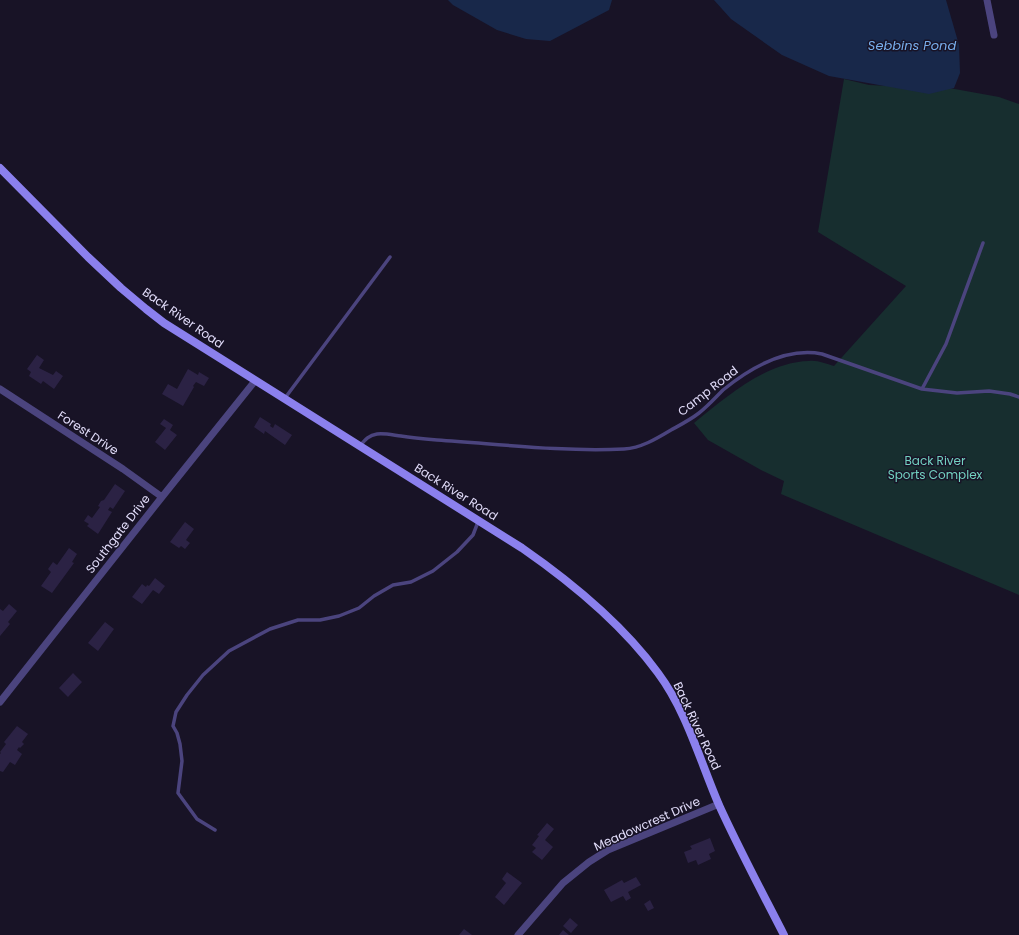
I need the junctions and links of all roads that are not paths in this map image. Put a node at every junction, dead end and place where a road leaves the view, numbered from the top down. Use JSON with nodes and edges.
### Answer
{"nodes":[{"id":1,"x":987,"y":0,"type":"edge"},
{"id":2,"x":994,"y":35,"type":"dead end"},
{"id":3,"x":0,"y":168,"type":"edge"},
{"id":4,"x":984,"y":243,"type":"dead end"},
{"id":5,"x":390,"y":257,"type":"dead end"},
{"id":6,"x":255,"y":381,"type":"junction"},
{"id":7,"x":0,"y":389,"type":"edge"},
{"id":8,"x":922,"y":389,"type":"junction"},
{"id":9,"x":1019,"y":397,"type":"edge"},
{"id":10,"x":284,"y":399,"type":"junction"},
{"id":11,"x":360,"y":446,"type":"junction"},
{"id":12,"x":162,"y":497,"type":"junction"},
{"id":13,"x":479,"y":521,"type":"junction"},
{"id":14,"x":0,"y":702,"type":"edge"},
{"id":15,"x":719,"y":804,"type":"junction"},
{"id":16,"x":215,"y":830,"type":"dead end"},
{"id":17,"x":518,"y":935,"type":"edge"},
{"id":18,"x":784,"y":935,"type":"edge"}],
"edges":[{"from":1,"to":2,"type":"street"},
{"from":3,"to":6,"type":"street","name":"Back River Road"},
{"from":4,"to":8,"type":"lane"},
{"from":5,"to":10,"type":"lane"},
{"from":6,"to":10,"type":"street","name":"Back River Road"},
{"from":6,"to":12,"type":"street","name":"Southgate Drive"},
{"from":7,"to":12,"type":"street","name":"Forest Drive"},
{"from":8,"to":9,"type":"lane","name":"Camp Road"},
{"from":8,"to":11,"type":"lane","name":"Camp Road"},
{"from":10,"to":11,"type":"street","name":"Back River Road"},
{"from":11,"to":13,"type":"street","name":"Back River Road"},
{"from":12,"to":14,"type":"street","name":"Southgate Drive"},
{"from":13,"to":15,"type":"street","name":"Back River Road"},
{"from":13,"to":16,"type":"lane"},
{"from":15,"to":17,"type":"street","name":"Meadowcrest Drive"},
{"from":15,"to":18,"type":"street","name":"Back River Road"}]}
